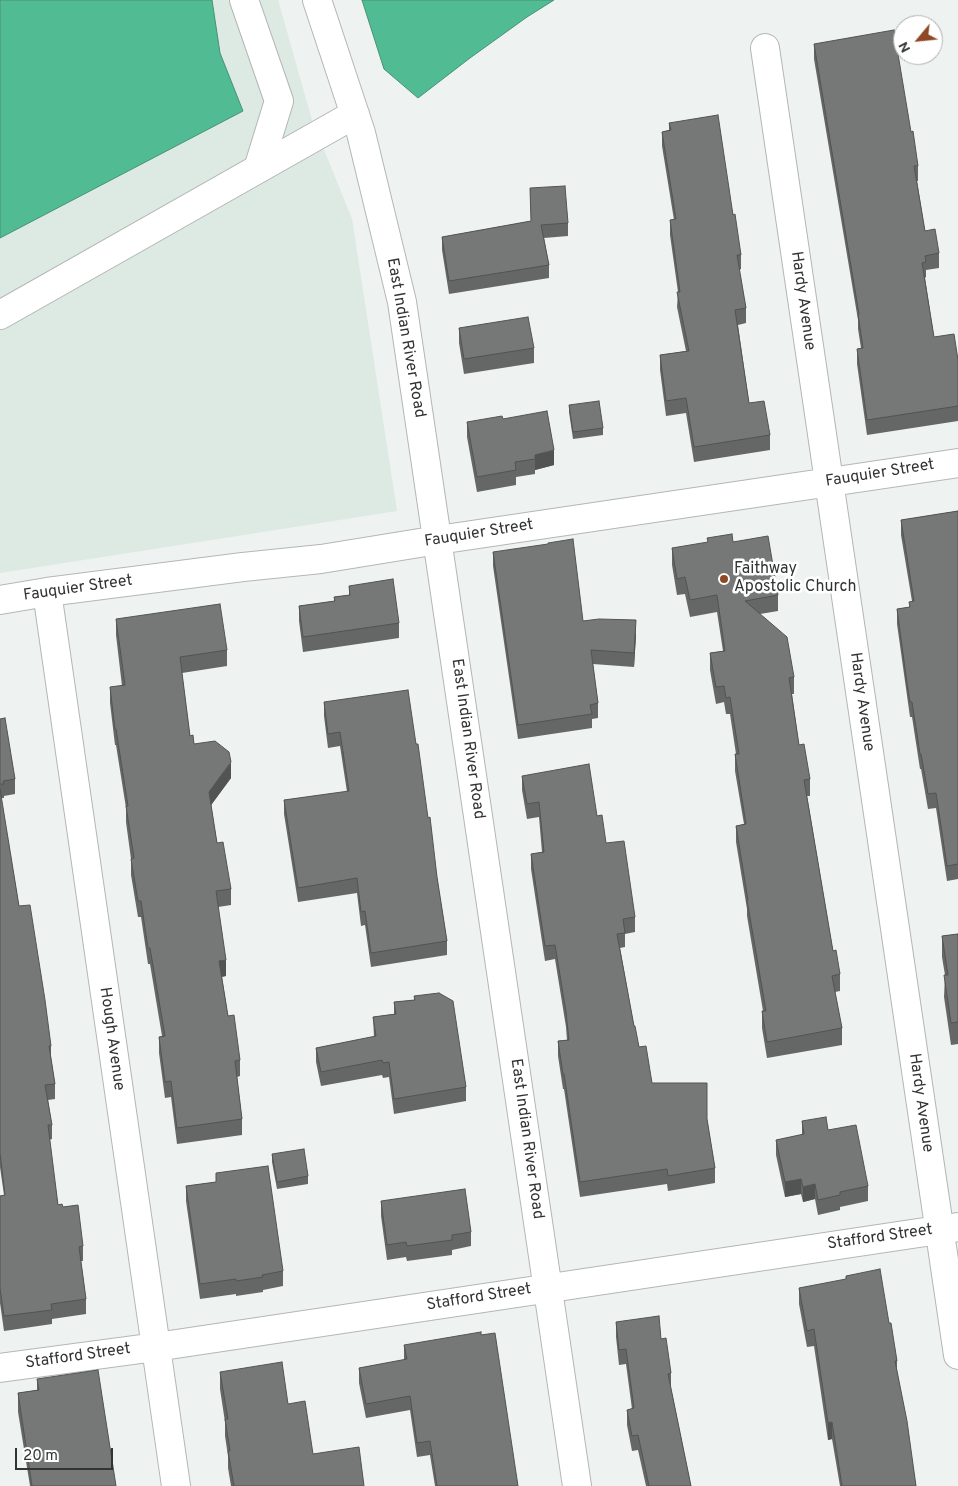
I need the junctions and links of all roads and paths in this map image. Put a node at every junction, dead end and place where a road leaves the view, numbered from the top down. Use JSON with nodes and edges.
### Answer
{"nodes":[{"id":1,"x":317,"y":0,"type":"edge"},
{"id":2,"x":245,"y":2,"type":"edge"},
{"id":3,"x":765,"y":48,"type":"dead end"},
{"id":4,"x":355,"y":114,"type":"junction"},
{"id":5,"x":258,"y":169,"type":"junction"},
{"id":6,"x":0,"y":315,"type":"edge"},
{"id":7,"x":958,"y":463,"type":"edge"},
{"id":8,"x":829,"y":482,"type":"junction"},
{"id":9,"x":438,"y":540,"type":"junction"},
{"id":10,"x":46,"y":592,"type":"junction"},
{"id":11,"x":0,"y":600,"type":"edge"},
{"id":12,"x":949,"y":1228,"type":"edge"},
{"id":13,"x":548,"y":1287,"type":"junction"},
{"id":14,"x":156,"y":1346,"type":"junction"},
{"id":15,"x":958,"y":1355,"type":"edge"},
{"id":16,"x":0,"y":1368,"type":"edge"},
{"id":17,"x":176,"y":1486,"type":"edge"},
{"id":18,"x":577,"y":1486,"type":"edge"}],
"edges":[{"from":1,"to":4,"type":"street","name":"East Indian River Road"},
{"from":2,"to":5,"type":"street"},
{"from":3,"to":8,"type":"street","name":"Hardy Avenue"},
{"from":4,"to":5,"type":"street"},
{"from":4,"to":9,"type":"street","name":"East Indian River Road"},
{"from":5,"to":6,"type":"street"},
{"from":7,"to":8,"type":"street","name":"Fauquier Street"},
{"from":8,"to":9,"type":"street","name":"Fauquier Street"},
{"from":8,"to":12,"type":"street","name":"Hardy Avenue"},
{"from":9,"to":10,"type":"street","name":"Fauquier Street"},
{"from":9,"to":13,"type":"street","name":"East Indian River Road"},
{"from":10,"to":11,"type":"street","name":"Fauquier Street"},
{"from":10,"to":14,"type":"street","name":"Hough Avenue"},
{"from":12,"to":13,"type":"street","name":"Stafford Street"},
{"from":12,"to":15,"type":"street","name":"Hardy Avenue"},
{"from":13,"to":14,"type":"street","name":"Stafford Street"},
{"from":13,"to":18,"type":"street","name":"East Indian River Road"},
{"from":14,"to":16,"type":"street","name":"Stafford Street"},
{"from":14,"to":17,"type":"street","name":"Hough Avenue"}]}
